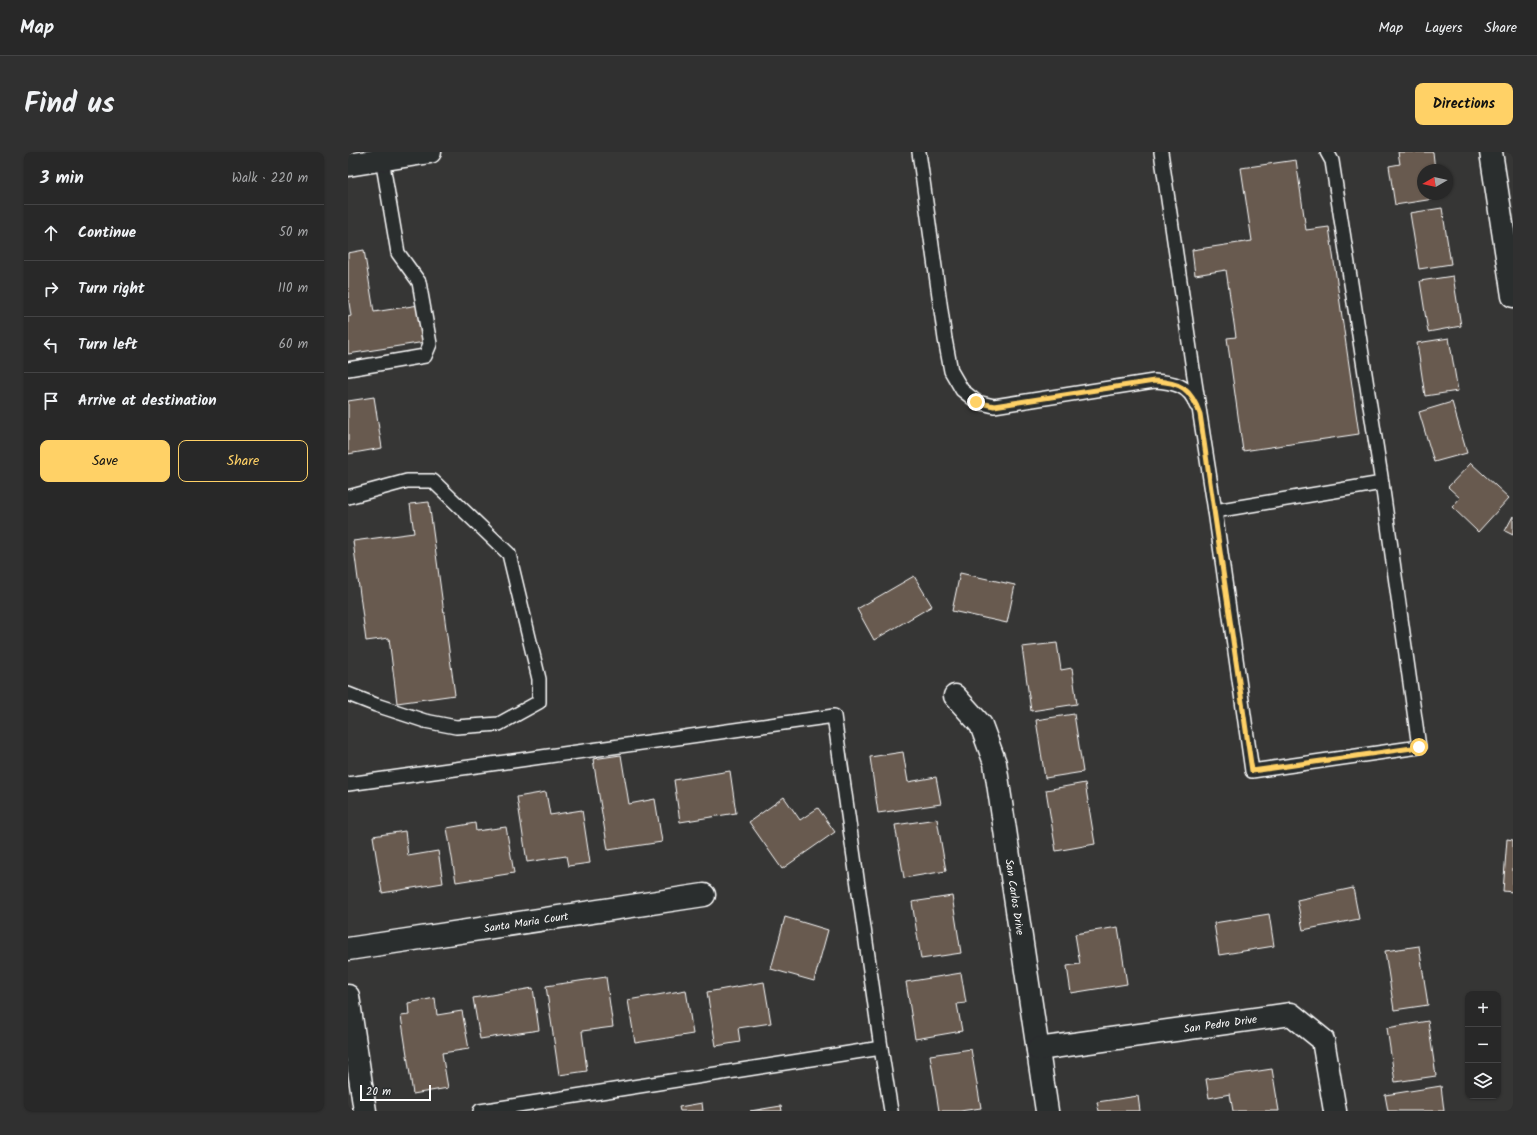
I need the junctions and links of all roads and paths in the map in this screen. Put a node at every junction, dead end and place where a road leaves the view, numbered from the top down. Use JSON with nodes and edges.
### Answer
{"nodes":[{"id":1,"x":430,"y":152,"type":"edge"},
{"id":2,"x":919,"y":152,"type":"edge"},
{"id":3,"x":1161,"y":152,"type":"edge"},
{"id":4,"x":1327,"y":152,"type":"edge"},
{"id":5,"x":1491,"y":152,"type":"edge"},
{"id":6,"x":382,"y":159,"type":"junction"},
{"id":7,"x":348,"y":165,"type":"edge"},
{"id":8,"x":1513,"y":296,"type":"edge"},
{"id":9,"x":348,"y":369,"type":"edge"},
{"id":10,"x":1200,"y":414,"type":"junction"},
{"id":11,"x":1382,"y":483,"type":"junction"},
{"id":12,"x":348,"y":497,"type":"edge"},
{"id":13,"x":1215,"y":511,"type":"junction"},
{"id":14,"x":348,"y":694,"type":"edge"},
{"id":15,"x":954,"y":696,"type":"dead end"},
{"id":16,"x":348,"y":784,"type":"edge"},
{"id":17,"x":704,"y":895,"type":"dead end"},
{"id":18,"x":348,"y":949,"type":"edge"},
{"id":19,"x":348,"y":996,"type":"edge"},
{"id":20,"x":881,"y":1048,"type":"junction"},
{"id":21,"x":1038,"y":1049,"type":"junction"},
{"id":22,"x":366,"y":1111,"type":"edge"},
{"id":23,"x":480,"y":1111,"type":"edge"},
{"id":24,"x":891,"y":1111,"type":"edge"},
{"id":25,"x":1047,"y":1111,"type":"edge"},
{"id":26,"x":1335,"y":1111,"type":"edge"}],
"edges":[{"from":1,"to":6,"type":"street"},
{"from":2,"to":10,"type":"lane"},
{"from":3,"to":10,"type":"lane"},
{"from":4,"to":11,"type":"lane"},
{"from":5,"to":8,"type":"street"},
{"from":6,"to":7,"type":"street"},
{"from":6,"to":9,"type":"lane"},
{"from":10,"to":13,"type":"lane"},
{"from":11,"to":13,"type":"lane"},
{"from":11,"to":13,"type":"lane"},
{"from":12,"to":14,"type":"lane"},
{"from":15,"to":21,"type":"street","name":"San Carlos Drive"},
{"from":16,"to":20,"type":"lane"},
{"from":17,"to":18,"type":"street","name":"Santa Maria Court"},
{"from":19,"to":22,"type":"street"},
{"from":20,"to":23,"type":"lane"},
{"from":20,"to":24,"type":"lane"},
{"from":21,"to":25,"type":"street","name":"San Carlos Drive"},
{"from":21,"to":26,"type":"street","name":"San Pedro Drive"}]}
